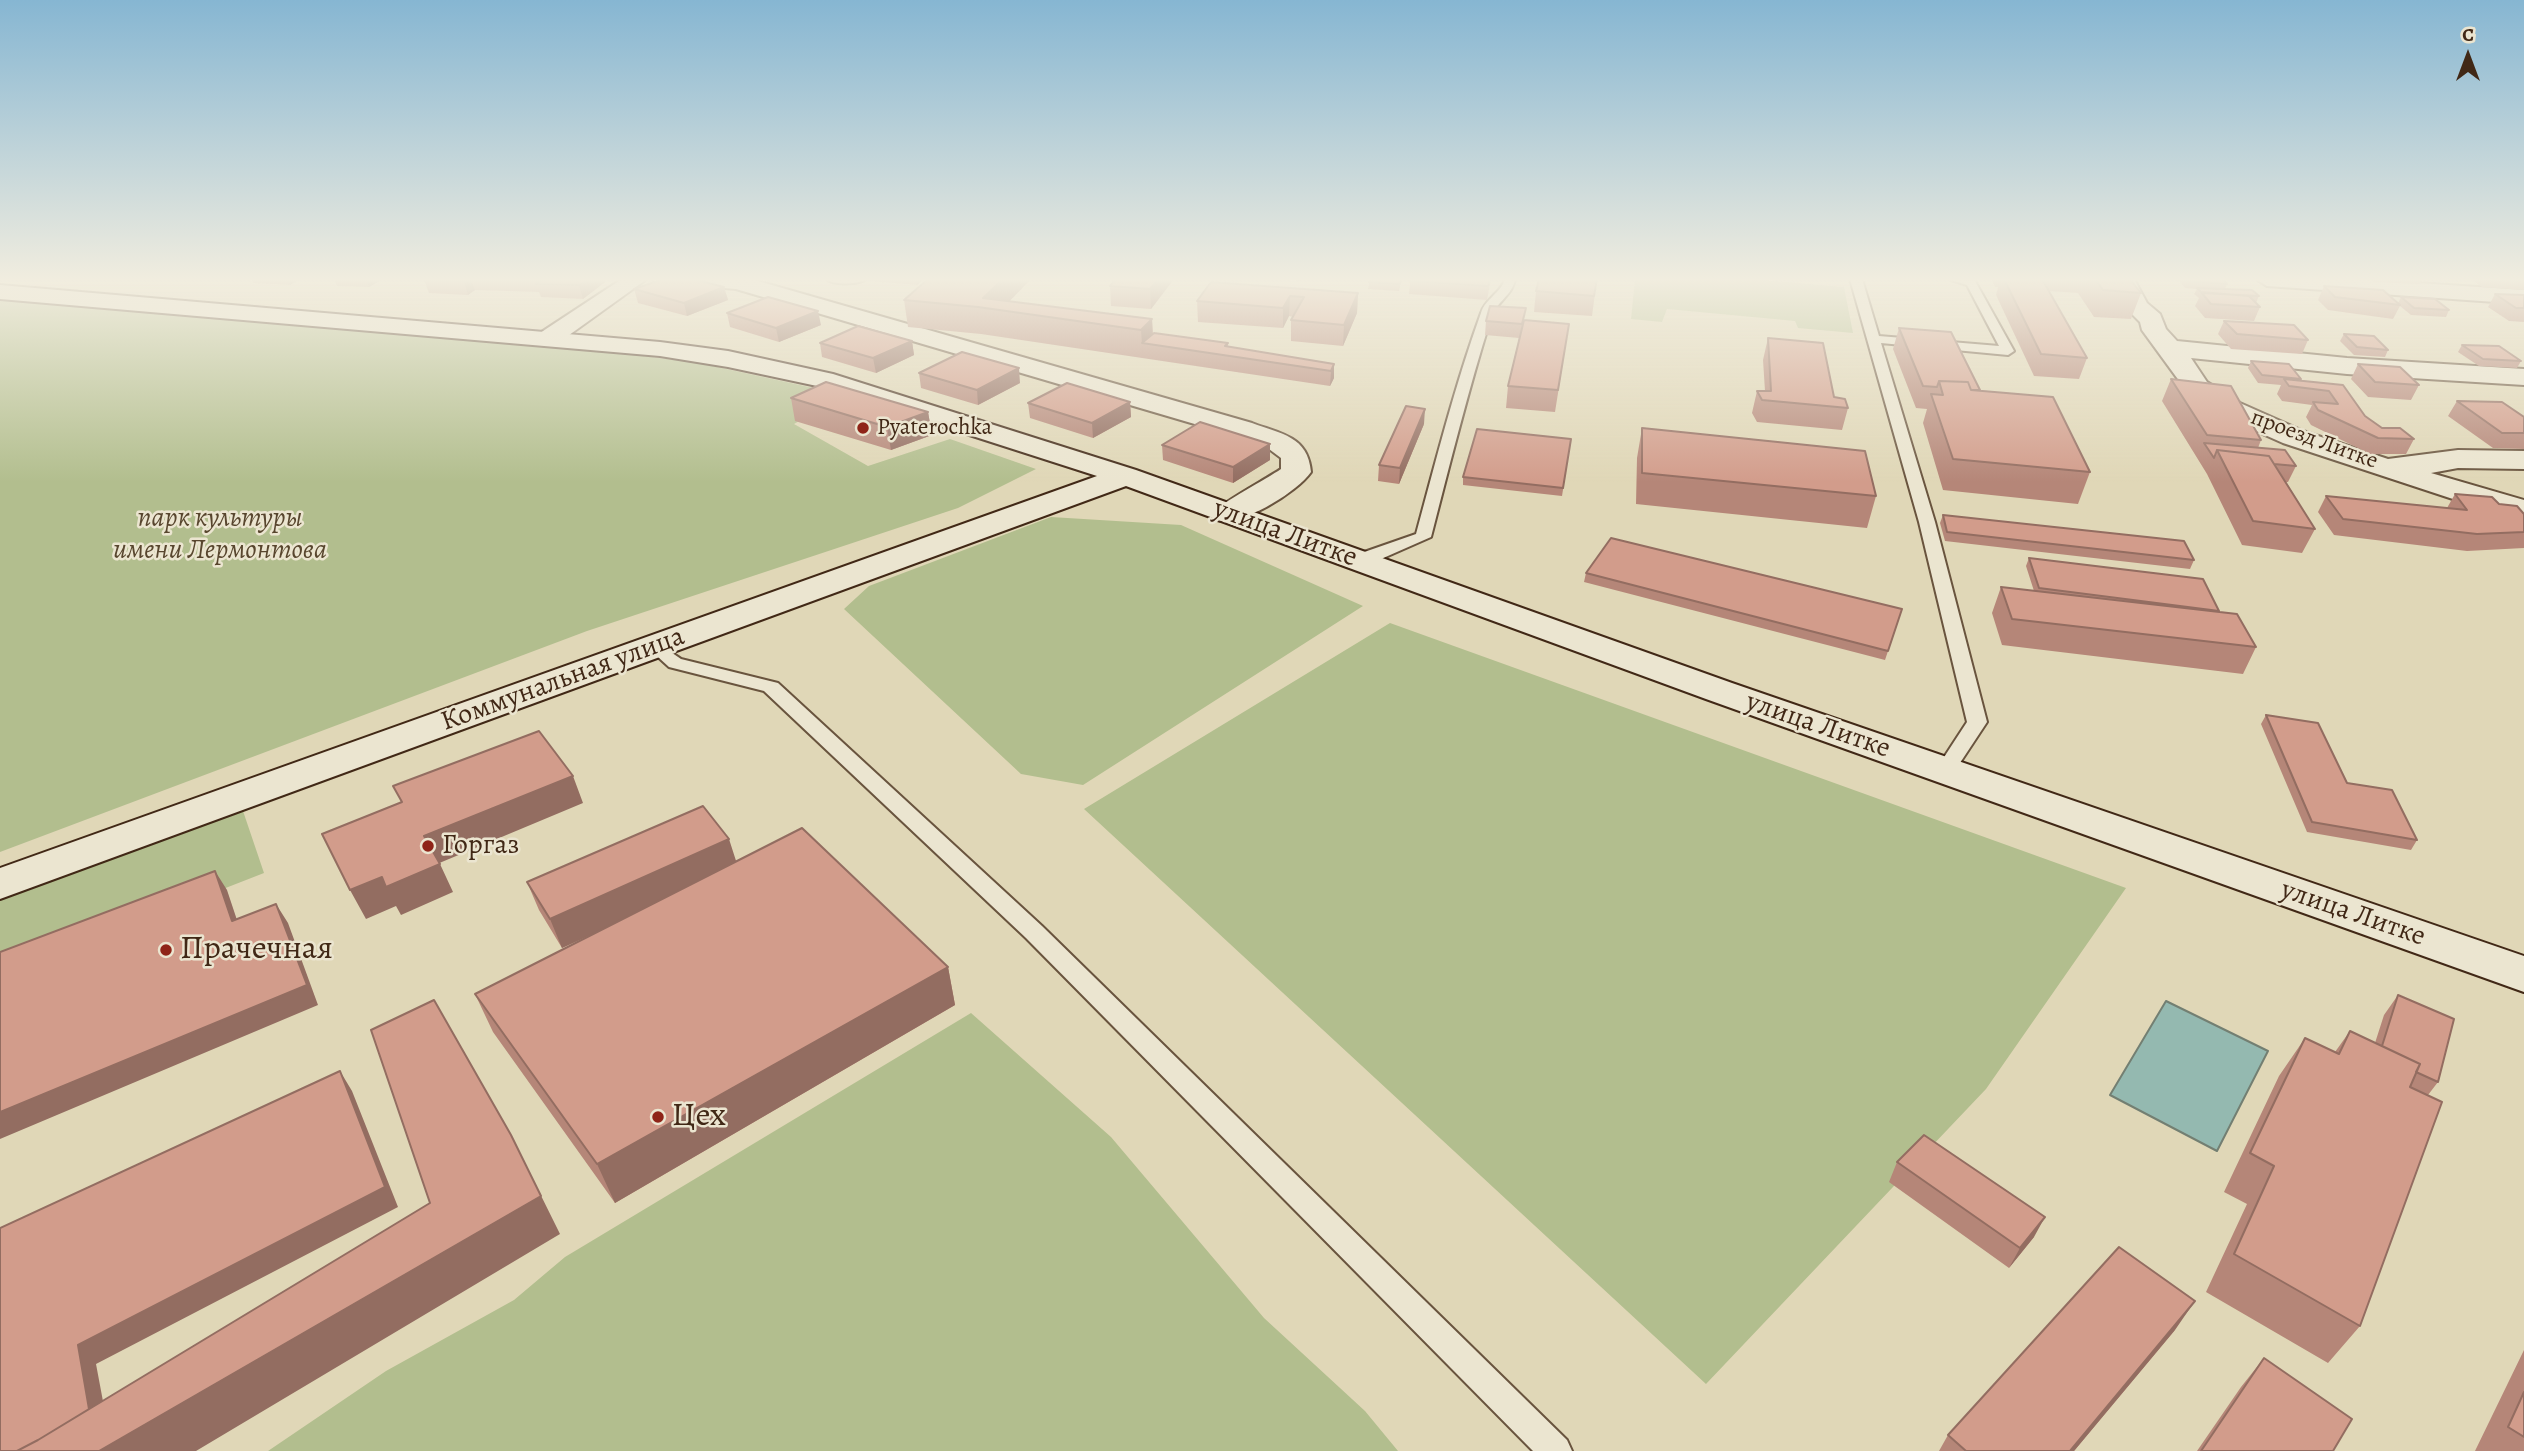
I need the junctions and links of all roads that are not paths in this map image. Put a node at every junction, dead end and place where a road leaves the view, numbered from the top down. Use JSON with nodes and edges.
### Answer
{"nodes":[{"id":1,"x":627,"y":347,"type":"edge"},
{"id":2,"x":968,"y":347,"type":"edge"},
{"id":3,"x":1475,"y":347,"type":"edge"},
{"id":4,"x":1874,"y":347,"type":"edge"},
{"id":5,"x":1959,"y":347,"type":"edge"},
{"id":6,"x":2006,"y":347,"type":"edge"},
{"id":7,"x":2170,"y":348,"type":"joint"},
{"id":8,"x":2524,"y":377,"type":"edge"},
{"id":9,"x":2458,"y":459,"type":"junction"},
{"id":10,"x":2524,"y":460,"type":"edge"},
{"id":11,"x":2384,"y":465,"type":"junction"},
{"id":12,"x":1126,"y":477,"type":"junction"},
{"id":13,"x":2516,"y":507,"type":"edge"},
{"id":14,"x":1228,"y":513,"type":"junction"},
{"id":15,"x":1356,"y":559,"type":"junction"},
{"id":16,"x":656,"y":647,"type":"junction"},
{"id":17,"x":1945,"y":771,"type":"junction"},
{"id":18,"x":0,"y":884,"type":"edge"},
{"id":19,"x":2524,"y":974,"type":"edge"},
{"id":20,"x":1556,"y":1451,"type":"edge"}],
"edges":[{"from":1,"to":12,"type":"street","name":"улица Литке"},
{"from":2,"to":14,"type":"street"},
{"from":3,"to":15,"type":"lane"},
{"from":4,"to":17,"type":"lane"},
{"from":5,"to":6,"type":"lane"},
{"from":7,"to":8,"type":"street"},
{"from":7,"to":11,"type":"street","name":"проезд Литке"},
{"from":9,"to":10,"type":"street"},
{"from":9,"to":11,"type":"street"},
{"from":9,"to":13,"type":"street"},
{"from":11,"to":13,"type":"street","name":"проезд Литке"},
{"from":12,"to":14,"type":"street","name":"улица Литке"},
{"from":12,"to":16,"type":"street","name":"Коммунальная улица"},
{"from":14,"to":15,"type":"street","name":"улица Литке"},
{"from":15,"to":17,"type":"street","name":"улица Литке"},
{"from":16,"to":18,"type":"street","name":"Коммунальная улица"},
{"from":16,"to":20,"type":"lane"},
{"from":17,"to":19,"type":"street","name":"улица Литке"}]}
